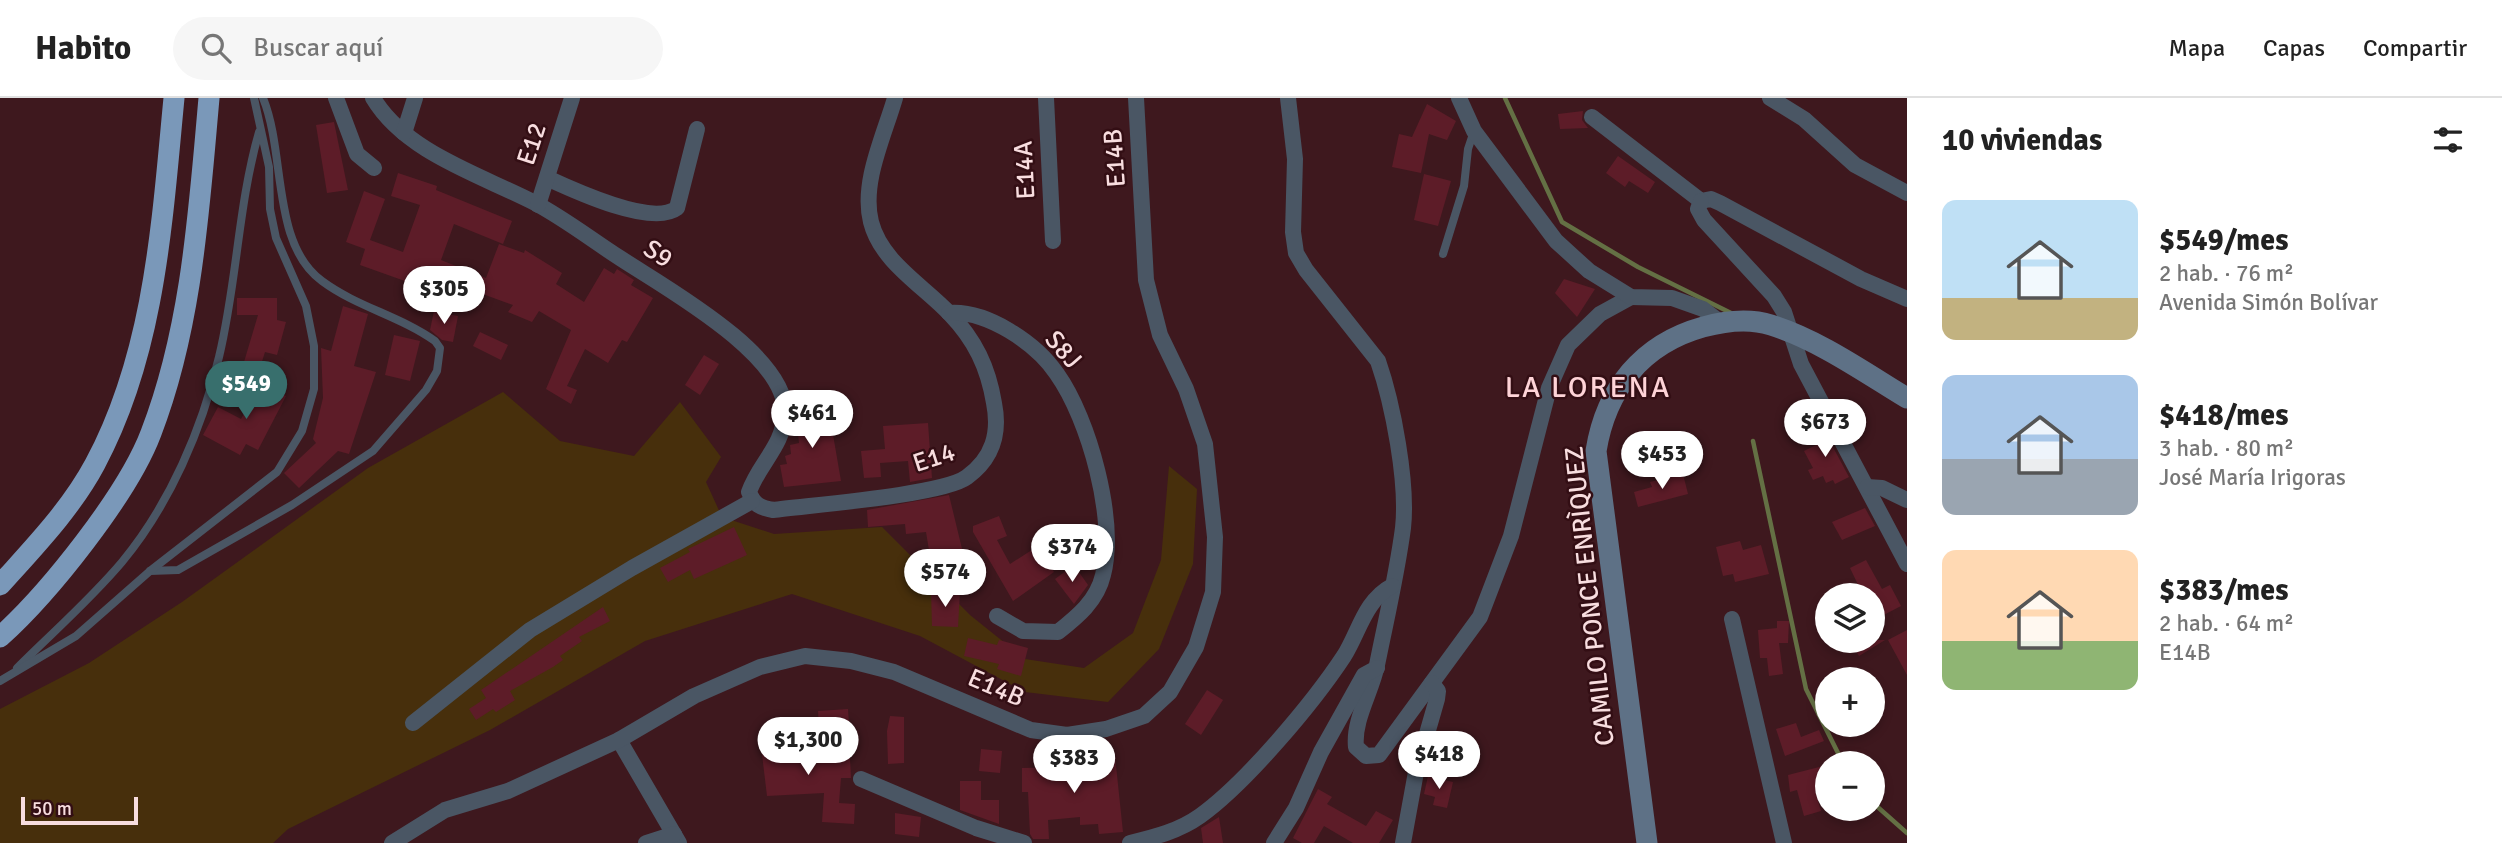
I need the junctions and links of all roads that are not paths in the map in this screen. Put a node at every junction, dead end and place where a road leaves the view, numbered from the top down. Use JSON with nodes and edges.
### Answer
{"nodes":[{"id":1,"x":174,"y":98,"type":"edge"},
{"id":2,"x":209,"y":98,"type":"edge"},
{"id":3,"x":254,"y":98,"type":"edge"},
{"id":4,"x":263,"y":98,"type":"edge"},
{"id":5,"x":336,"y":98,"type":"edge"},
{"id":6,"x":373,"y":98,"type":"edge"},
{"id":7,"x":415,"y":98,"type":"edge"},
{"id":8,"x":572,"y":98,"type":"edge"},
{"id":9,"x":895,"y":98,"type":"edge"},
{"id":10,"x":1046,"y":98,"type":"edge"},
{"id":11,"x":1136,"y":98,"type":"edge"},
{"id":12,"x":1289,"y":98,"type":"edge"},
{"id":13,"x":1459,"y":98,"type":"edge"},
{"id":14,"x":1770,"y":98,"type":"edge"},
{"id":15,"x":1592,"y":117,"type":"dead end"},
{"id":16,"x":260,"y":129,"type":"junction"},
{"id":17,"x":696,"y":129,"type":"dead end"},
{"id":18,"x":1474,"y":131,"type":"junction"},
{"id":19,"x":404,"y":133,"type":"junction"},
{"id":20,"x":374,"y":168,"type":"dead end"},
{"id":21,"x":547,"y":178,"type":"junction"},
{"id":22,"x":1907,"y":192,"type":"edge"},
{"id":23,"x":1701,"y":201,"type":"junction"},
{"id":24,"x":538,"y":205,"type":"junction"},
{"id":25,"x":1053,"y":240,"type":"dead end"},
{"id":26,"x":1443,"y":254,"type":"dead end"},
{"id":27,"x":1631,"y":297,"type":"junction"},
{"id":28,"x":1907,"y":299,"type":"edge"},
{"id":29,"x":949,"y":313,"type":"junction"},
{"id":30,"x":1720,"y":322,"type":"junction"},
{"id":31,"x":1792,"y":332,"type":"junction"},
{"id":32,"x":1907,"y":398,"type":"edge"},
{"id":33,"x":1867,"y":487,"type":"junction"},
{"id":34,"x":1907,"y":500,"type":"edge"},
{"id":35,"x":752,"y":501,"type":"junction"},
{"id":36,"x":1907,"y":564,"type":"edge"},
{"id":37,"x":150,"y":572,"type":"junction"},
{"id":38,"x":0,"y":585,"type":"edge"},
{"id":39,"x":1391,"y":586,"type":"junction"},
{"id":40,"x":997,"y":616,"type":"dead end"},
{"id":41,"x":1732,"y":619,"type":"dead end"},
{"id":42,"x":0,"y":637,"type":"edge"},
{"id":43,"x":1377,"y":668,"type":"junction"},
{"id":44,"x":4,"y":679,"type":"edge"},
{"id":45,"x":1432,"y":683,"type":"junction"},
{"id":46,"x":413,"y":723,"type":"dead end"},
{"id":47,"x":618,"y":740,"type":"junction"},
{"id":48,"x":861,"y":779,"type":"dead end"},
{"id":49,"x":676,"y":838,"type":"edge"},
{"id":50,"x":392,"y":843,"type":"edge"},
{"id":51,"x":646,"y":843,"type":"edge"},
{"id":52,"x":1024,"y":843,"type":"edge"},
{"id":53,"x":1130,"y":843,"type":"edge"},
{"id":54,"x":1274,"y":843,"type":"edge"},
{"id":55,"x":1403,"y":843,"type":"edge"},
{"id":56,"x":1647,"y":843,"type":"edge"},
{"id":57,"x":1784,"y":843,"type":"edge"}],
"edges":[{"from":1,"to":38,"type":"highway"},
{"from":2,"to":42,"type":"highway"},
{"from":3,"to":16,"type":"lane"},
{"from":4,"to":37,"type":"lane"},
{"from":5,"to":20,"type":"street"},
{"from":6,"to":19,"type":"street","name":"S9"},
{"from":7,"to":19,"type":"street"},
{"from":8,"to":21,"type":"street","name":"E12"},
{"from":9,"to":29,"type":"street"},
{"from":10,"to":25,"type":"street","name":"E14A"},
{"from":11,"to":47,"type":"street","name":"E14B"},
{"from":12,"to":39,"type":"street"},
{"from":13,"to":18,"type":"street"},
{"from":14,"to":22,"type":"street"},
{"from":15,"to":23,"type":"street"},
{"from":16,"to":37,"type":"lane"},
{"from":16,"to":44,"type":"lane"},
{"from":17,"to":21,"type":"street"},
{"from":18,"to":26,"type":"lane"},
{"from":18,"to":27,"type":"street"},
{"from":19,"to":24,"type":"street","name":"S9"},
{"from":21,"to":24,"type":"street","name":"E12"},
{"from":23,"to":28,"type":"street"},
{"from":23,"to":31,"type":"street"},
{"from":24,"to":35,"type":"street","name":"S9"},
{"from":27,"to":30,"type":"street"},
{"from":27,"to":45,"type":"street"},
{"from":29,"to":35,"type":"street","name":"E14"},
{"from":29,"to":40,"type":"street","name":"S8J"},
{"from":30,"to":31,"type":"main road","name":"CAMILO PONCE ENRÌQUEZ"},
{"from":30,"to":56,"type":"main road","name":"CAMILO PONCE ENRÌQUEZ"},
{"from":31,"to":32,"type":"main road","name":"CAMILO PONCE ENRÌQUEZ"},
{"from":31,"to":33,"type":"street"},
{"from":33,"to":34,"type":"street"},
{"from":33,"to":36,"type":"street"},
{"from":35,"to":46,"type":"street"},
{"from":37,"to":44,"type":"lane"},
{"from":39,"to":43,"type":"street"},
{"from":39,"to":53,"type":"street"},
{"from":41,"to":57,"type":"street"},
{"from":43,"to":45,"type":"street"},
{"from":43,"to":54,"type":"street"},
{"from":45,"to":55,"type":"street"},
{"from":47,"to":49,"type":"street"},
{"from":47,"to":50,"type":"street","name":"E14B"},
{"from":48,"to":52,"type":"street"},
{"from":49,"to":51,"type":"street"}]}
